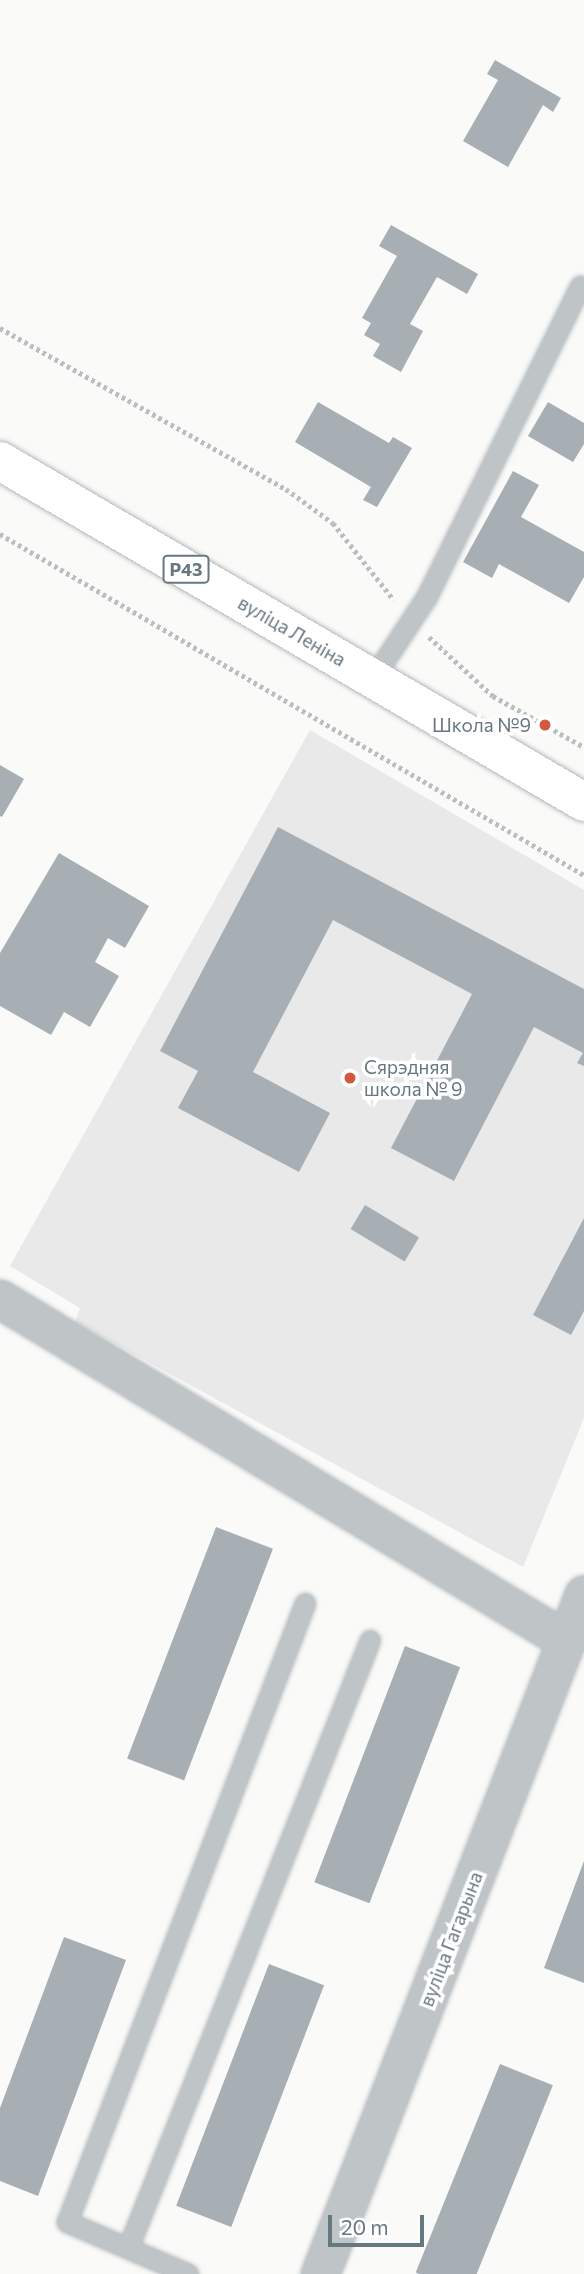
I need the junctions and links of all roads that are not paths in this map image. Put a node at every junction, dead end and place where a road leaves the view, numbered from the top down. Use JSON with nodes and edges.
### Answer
{"nodes":[{"id":1,"x":580,"y":286,"type":"dead end"},
{"id":2,"x":4,"y":472,"type":"edge"},
{"id":3,"x":373,"y":678,"type":"junction"},
{"id":4,"x":584,"y":802,"type":"edge"},
{"id":5,"x":0,"y":1299,"type":"edge"},
{"id":6,"x":583,"y":1601,"type":"edge"},
{"id":7,"x":304,"y":1603,"type":"dead end"},
{"id":8,"x":370,"y":1640,"type":"dead end"},
{"id":9,"x":567,"y":1641,"type":"junction"},
{"id":10,"x":128,"y":2248,"type":"junction"},
{"id":11,"x":188,"y":2274,"type":"edge"},
{"id":12,"x":320,"y":2274,"type":"edge"}],
"edges":[{"from":1,"to":3,"type":"lane"},
{"from":2,"to":3,"type":"main road","name":"вуліца Леніна","number":"Р43"},
{"from":3,"to":4,"type":"main road","name":"вуліца Леніна","number":"Р43"},
{"from":5,"to":9,"type":"street"},
{"from":6,"to":9,"type":"street","name":"вуліца Гагарына"},
{"from":7,"to":10,"type":"lane"},
{"from":8,"to":10,"type":"lane"},
{"from":9,"to":12,"type":"street","name":"вуліца Гагарына"},
{"from":10,"to":11,"type":"lane"}]}
